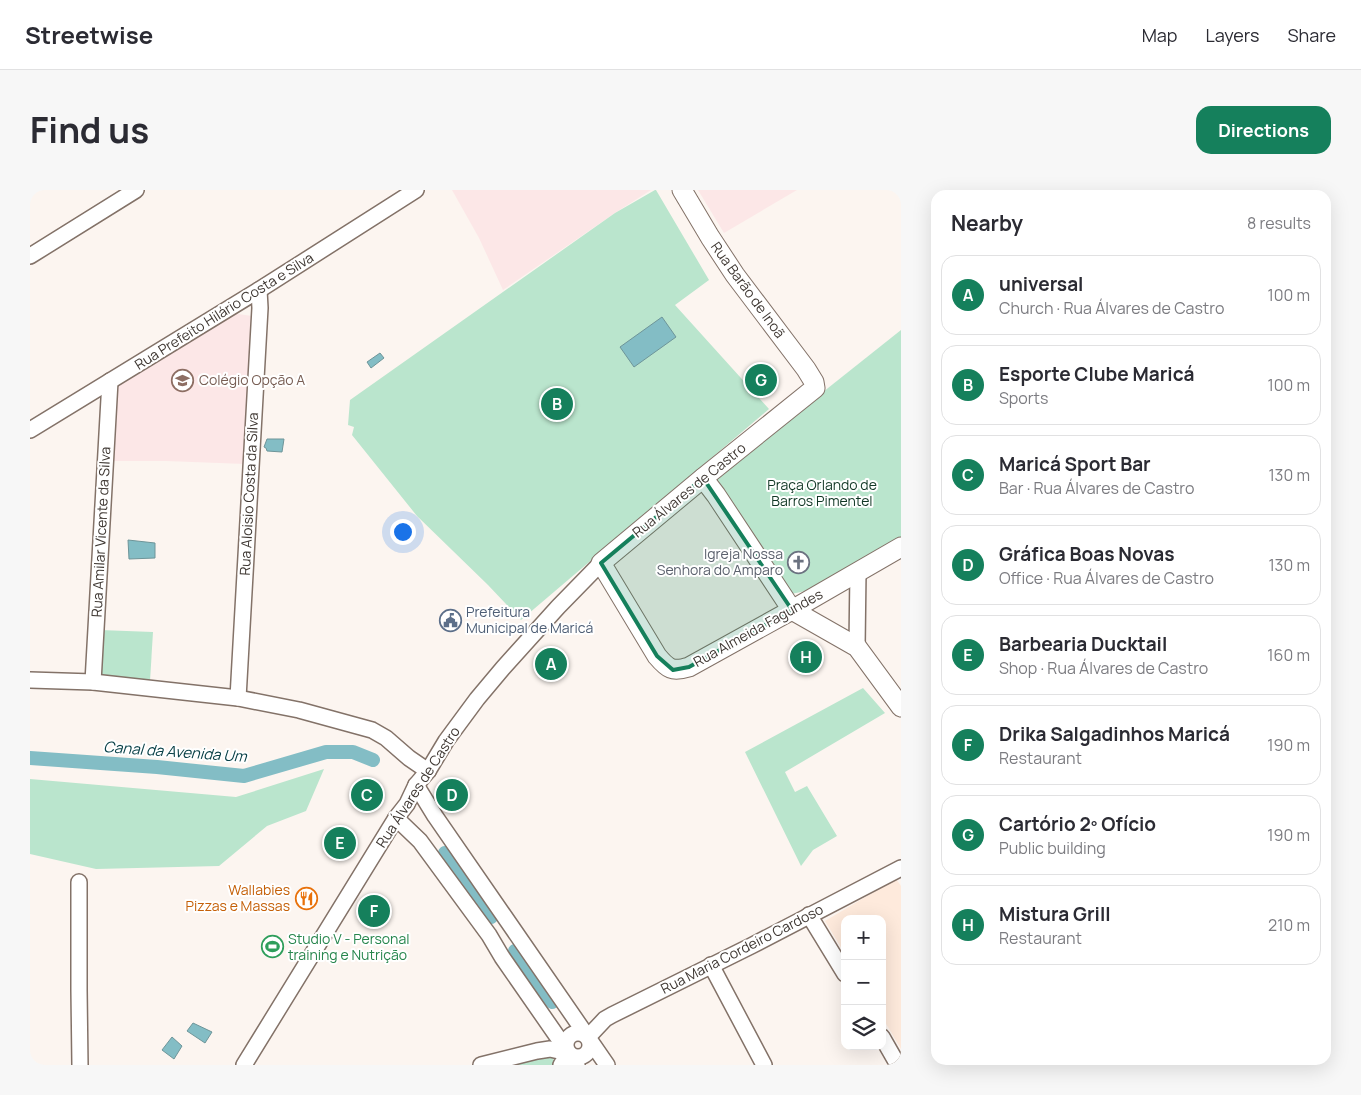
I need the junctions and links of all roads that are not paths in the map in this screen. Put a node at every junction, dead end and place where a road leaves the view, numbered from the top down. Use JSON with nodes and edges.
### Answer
{"nodes":[{"id":1,"x":136,"y":190,"type":"edge"},
{"id":2,"x":416,"y":190,"type":"edge"},
{"id":3,"x":682,"y":190,"type":"edge"},
{"id":4,"x":30,"y":256,"type":"edge"},
{"id":5,"x":259,"y":290,"type":"junction"},
{"id":6,"x":110,"y":381,"type":"junction"},
{"id":7,"x":815,"y":388,"type":"joint"},
{"id":8,"x":30,"y":430,"type":"edge"},
{"id":9,"x":703,"y":478,"type":"junction"},
{"id":10,"x":901,"y":547,"type":"edge"},
{"id":11,"x":601,"y":563,"type":"junction"},
{"id":12,"x":858,"y":571,"type":"junction"},
{"id":13,"x":792,"y":610,"type":"junction"},
{"id":14,"x":857,"y":647,"type":"junction"},
{"id":15,"x":30,"y":680,"type":"edge"},
{"id":16,"x":93,"y":682,"type":"junction"},
{"id":17,"x":238,"y":698,"type":"junction"},
{"id":18,"x":901,"y":707,"type":"edge"},
{"id":19,"x":428,"y":771,"type":"junction"},
{"id":20,"x":416,"y":785,"type":"junction"},
{"id":21,"x":396,"y":818,"type":"junction"},
{"id":22,"x":901,"y":868,"type":"edge"},
{"id":23,"x":80,"y":882,"type":"dead end"},
{"id":24,"x":809,"y":915,"type":"junction"},
{"id":25,"x":711,"y":965,"type":"junction"},
{"id":26,"x":841,"y":967,"type":"edge"},
{"id":27,"x":588,"y":1037,"type":"junction"},
{"id":28,"x":886,"y":1044,"type":"edge"},
{"id":29,"x":569,"y":1061,"type":"edge"},
{"id":30,"x":80,"y":1065,"type":"edge"},
{"id":31,"x":244,"y":1065,"type":"edge"},
{"id":32,"x":481,"y":1065,"type":"edge"},
{"id":33,"x":607,"y":1065,"type":"edge"},
{"id":34,"x":764,"y":1065,"type":"edge"},
{"id":35,"x":898,"y":1065,"type":"edge"}],
"edges":[{"from":1,"to":4,"type":"street"},
{"from":2,"to":5,"type":"street","name":"Rua Prefeito Hilário Costa e Silva"},
{"from":3,"to":7,"type":"main road","name":"Rua Barão de Inoã"},
{"from":5,"to":6,"type":"street","name":"Rua Prefeito Hilário Costa e Silva"},
{"from":5,"to":17,"type":"street","name":"Rua Aloisio Costa da Silva"},
{"from":6,"to":8,"type":"street","name":"Rua Prefeito Hilário Costa e Silva"},
{"from":6,"to":16,"type":"street","name":"Rua Amilar Vicente da Silva"},
{"from":7,"to":9,"type":"main road","name":"Rua Álvares de Castro"},
{"from":9,"to":11,"type":"main road","name":"Rua Álvares de Castro"},
{"from":9,"to":13,"type":"main road"},
{"from":10,"to":12,"type":"main road","name":"Rua Almeida Fagundes"},
{"from":11,"to":13,"type":"main road","name":"Rua Almeida Fagundes"},
{"from":11,"to":19,"type":"street","name":"Rua Álvares de Castro"},
{"from":12,"to":13,"type":"main road","name":"Rua Almeida Fagundes"},
{"from":12,"to":14,"type":"street"},
{"from":13,"to":14,"type":"main road"},
{"from":14,"to":18,"type":"main road"},
{"from":15,"to":16,"type":"street"},
{"from":16,"to":17,"type":"street"},
{"from":17,"to":19,"type":"street"},
{"from":19,"to":20,"type":"street","name":"Rua Álvares de Castro"},
{"from":20,"to":21,"type":"street","name":"Rua Álvares de Castro"},
{"from":20,"to":27,"type":"street"},
{"from":21,"to":29,"type":"street"},
{"from":21,"to":31,"type":"street","name":"Rua Álvares de Castro"},
{"from":22,"to":24,"type":"street","name":"Rua Maria Cordeiro Cardoso"},
{"from":23,"to":30,"type":"street"},
{"from":24,"to":25,"type":"street","name":"Rua Maria Cordeiro Cardoso"},
{"from":24,"to":26,"type":"street"},
{"from":25,"to":27,"type":"street","name":"Rua Maria Cordeiro Cardoso"},
{"from":25,"to":34,"type":"street"},
{"from":27,"to":29,"type":"street"},
{"from":27,"to":33,"type":"street"},
{"from":28,"to":35,"type":"street"},
{"from":29,"to":32,"type":"street"}]}
